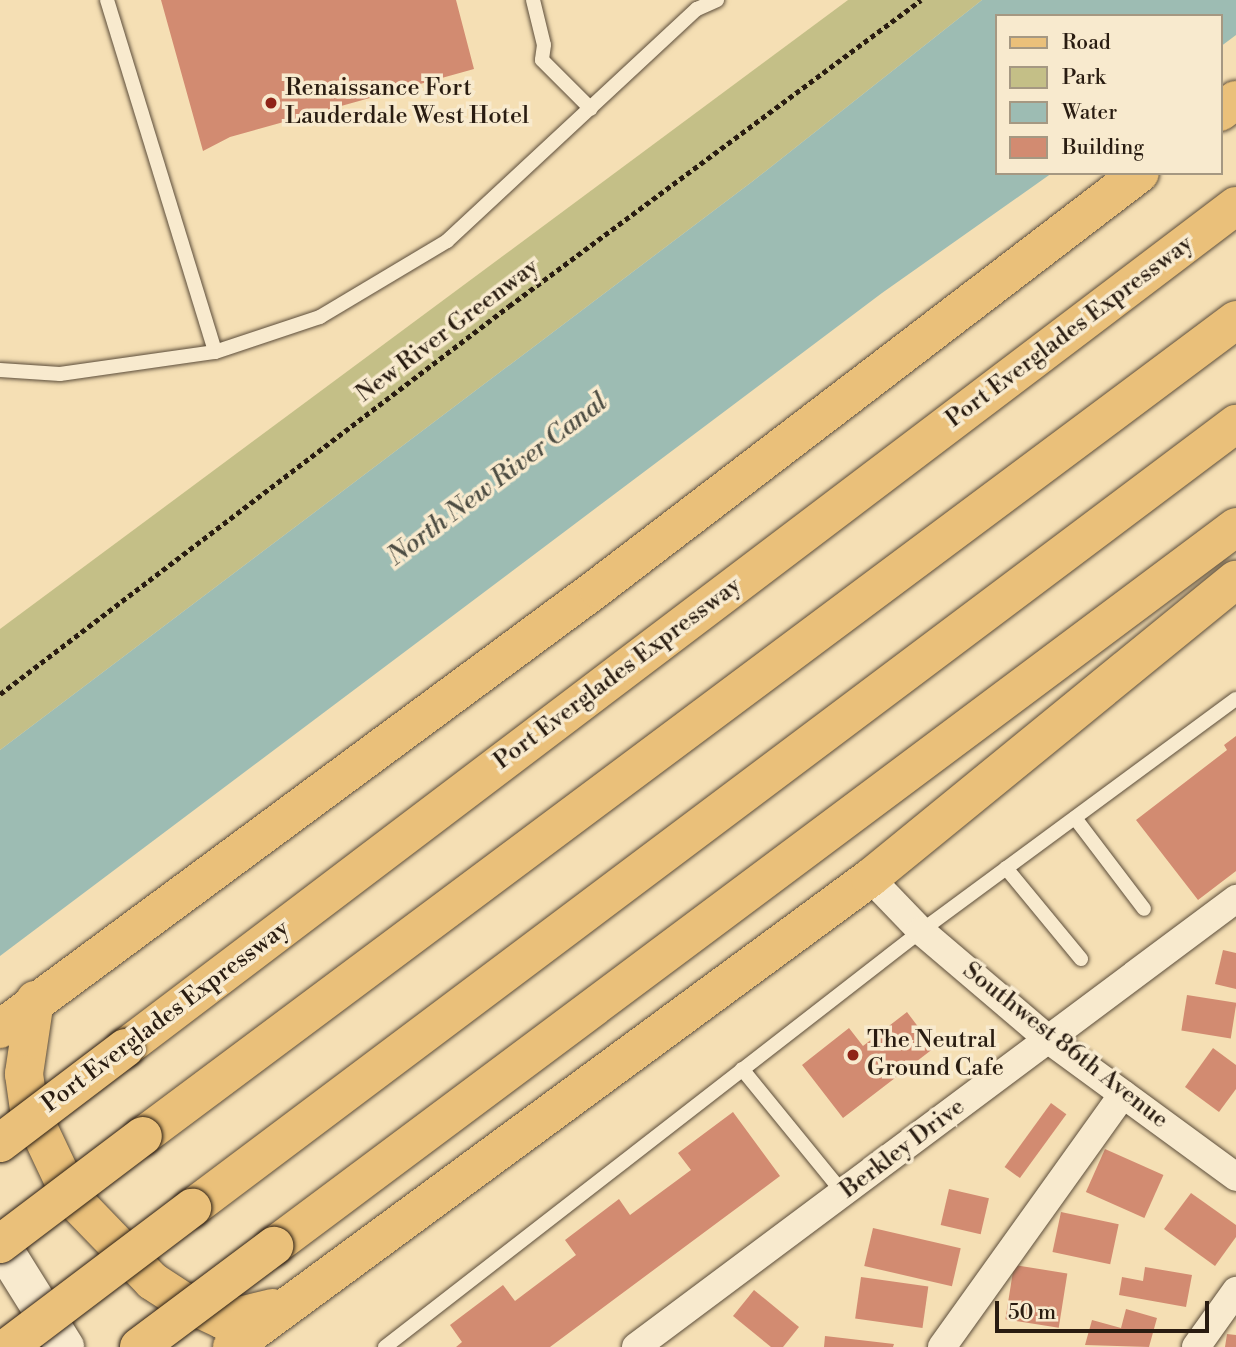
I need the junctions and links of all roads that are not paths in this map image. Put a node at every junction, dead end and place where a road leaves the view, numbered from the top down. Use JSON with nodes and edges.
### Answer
{"nodes":[{"id":1,"x":107,"y":0,"type":"edge"},
{"id":2,"x":533,"y":0,"type":"edge"},
{"id":3,"x":717,"y":0,"type":"edge"},
{"id":4,"x":591,"y":109,"type":"junction"},
{"id":5,"x":1137,"y":175,"type":"edge"},
{"id":6,"x":1236,"y":206,"type":"edge"},
{"id":7,"x":1236,"y":320,"type":"edge"},
{"id":8,"x":215,"y":352,"type":"junction"},
{"id":9,"x":0,"y":370,"type":"edge"},
{"id":10,"x":1236,"y":424,"type":"edge"},
{"id":11,"x":1236,"y":527,"type":"edge"},
{"id":12,"x":1236,"y":580,"type":"edge"},
{"id":13,"x":1236,"y":699,"type":"edge"},
{"id":14,"x":1075,"y":818,"type":"junction"},
{"id":15,"x":1006,"y":868,"type":"junction"},
{"id":16,"x":870,"y":878,"type":"junction"},
{"id":17,"x":1236,"y":899,"type":"edge"},
{"id":18,"x":1144,"y":909,"type":"dead end"},
{"id":19,"x":920,"y":931,"type":"junction"},
{"id":20,"x":1080,"y":959,"type":"dead end"},
{"id":21,"x":35,"y":1000,"type":"junction"},
{"id":22,"x":0,"y":1028,"type":"edge"},
{"id":23,"x":1049,"y":1040,"type":"junction"},
{"id":24,"x":125,"y":1048,"type":"junction"},
{"id":25,"x":742,"y":1069,"type":"junction"},
{"id":26,"x":1123,"y":1094,"type":"junction"},
{"id":27,"x":0,"y":1112,"type":"edge"},
{"id":28,"x":0,"y":1143,"type":"edge"},
{"id":29,"x":1236,"y":1177,"type":"edge"},
{"id":30,"x":844,"y":1193,"type":"junction"},
{"id":31,"x":0,"y":1243,"type":"edge"},
{"id":32,"x":1236,"y":1291,"type":"edge"},
{"id":33,"x":293,"y":1303,"type":"junction"},
{"id":34,"x":8,"y":1347,"type":"edge"},
{"id":35,"x":65,"y":1347,"type":"edge"},
{"id":36,"x":139,"y":1347,"type":"edge"},
{"id":37,"x":232,"y":1347,"type":"edge"},
{"id":38,"x":385,"y":1347,"type":"edge"},
{"id":39,"x":636,"y":1347,"type":"edge"},
{"id":40,"x":942,"y":1347,"type":"edge"},
{"id":41,"x":1196,"y":1347,"type":"edge"}],
"edges":[{"from":1,"to":8,"type":"lane"},
{"from":2,"to":4,"type":"lane"},
{"from":3,"to":4,"type":"lane"},
{"from":4,"to":8,"type":"lane"},
{"from":5,"to":21,"type":"main road"},
{"from":6,"to":24,"type":"main road","name":"Port Everglades Expressway"},
{"from":7,"to":31,"type":"main road","bridge":true},
{"from":8,"to":9,"type":"lane"},
{"from":10,"to":34,"type":"main road","bridge":true},
{"from":11,"to":36,"type":"main road","bridge":true},
{"from":12,"to":16,"type":"main road"},
{"from":13,"to":14,"type":"lane"},
{"from":14,"to":15,"type":"lane"},
{"from":14,"to":18,"type":"lane"},
{"from":15,"to":19,"type":"lane"},
{"from":15,"to":20,"type":"lane"},
{"from":16,"to":19,"type":"street","name":"Southwest 86th Avenue"},
{"from":16,"to":33,"type":"main road"},
{"from":17,"to":23,"type":"street","name":"Berkley Drive"},
{"from":19,"to":23,"type":"street","name":"Southwest 86th Avenue"},
{"from":19,"to":25,"type":"lane"},
{"from":21,"to":22,"type":"main road"},
{"from":21,"to":33,"type":"main road"},
{"from":23,"to":26,"type":"street","name":"Southwest 86th Avenue"},
{"from":23,"to":30,"type":"street","name":"Berkley Drive"},
{"from":24,"to":27,"type":"main road","bridge":true},
{"from":24,"to":28,"type":"main road","name":"Port Everglades Expressway","bridge":true},
{"from":25,"to":30,"type":"lane"},
{"from":25,"to":38,"type":"lane"},
{"from":26,"to":29,"type":"street","name":"Southwest 86th Avenue"},
{"from":26,"to":40,"type":"street"},
{"from":30,"to":39,"type":"street","name":"Berkley Drive"},
{"from":31,"to":35,"type":"main road"},
{"from":32,"to":41,"type":"street"},
{"from":33,"to":37,"type":"main road"}]}
